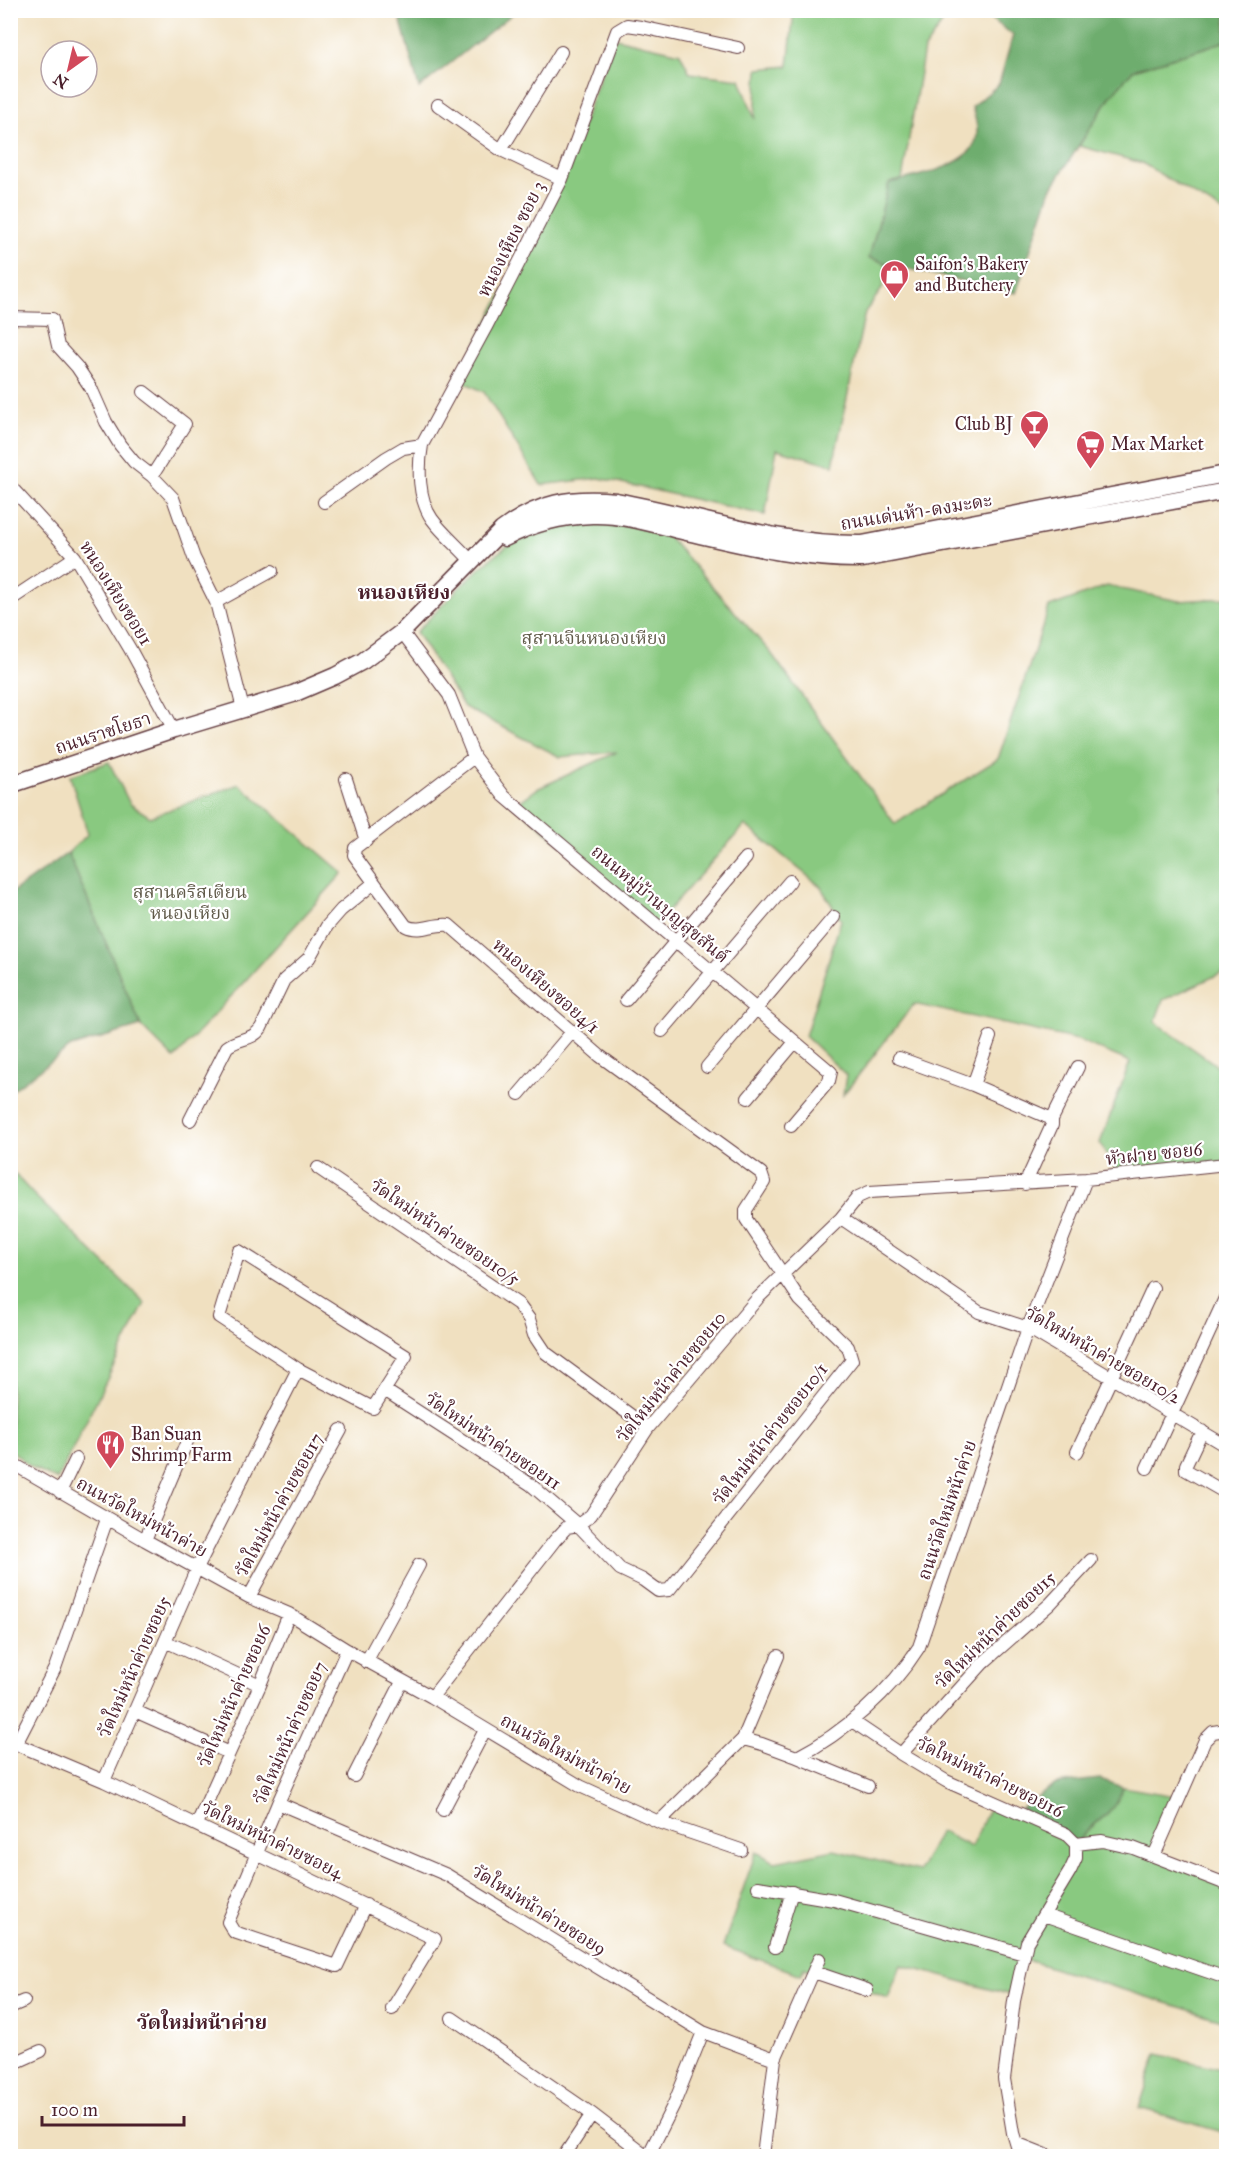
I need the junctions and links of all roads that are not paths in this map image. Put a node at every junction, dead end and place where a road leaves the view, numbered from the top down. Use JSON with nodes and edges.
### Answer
{"nodes":[{"id":1,"x":738,"y":48,"type":"dead end"},
{"id":2,"x":561,"y":52,"type":"dead end"},
{"id":3,"x":438,"y":105,"type":"dead end"},
{"id":4,"x":501,"y":150,"type":"junction"},
{"id":5,"x":562,"y":179,"type":"junction"},
{"id":6,"x":10,"y":318,"type":"edge"},
{"id":7,"x":144,"y":392,"type":"dead end"},
{"id":8,"x":422,"y":445,"type":"junction"},
{"id":9,"x":1227,"y":474,"type":"edge"},
{"id":10,"x":152,"y":476,"type":"junction"},
{"id":11,"x":10,"y":486,"type":"edge"},
{"id":12,"x":1227,"y":491,"type":"edge"},
{"id":13,"x":324,"y":502,"type":"dead end"},
{"id":14,"x":616,"y":509,"type":"junction"},
{"id":15,"x":477,"y":555,"type":"junction"},
{"id":16,"x":75,"y":557,"type":"junction"},
{"id":17,"x":272,"y":571,"type":"dead end"},
{"id":18,"x":10,"y":600,"type":"edge"},
{"id":19,"x":216,"y":602,"type":"junction"},
{"id":20,"x":402,"y":632,"type":"junction"},
{"id":21,"x":243,"y":709,"type":"junction"},
{"id":22,"x":209,"y":720,"type":"joint"},
{"id":23,"x":174,"y":730,"type":"junction"},
{"id":24,"x":474,"y":758,"type":"junction"},
{"id":25,"x":346,"y":779,"type":"dead end"},
{"id":26,"x":10,"y":785,"type":"edge"},
{"id":27,"x":366,"y":841,"type":"junction"},
{"id":28,"x":746,"y":858,"type":"dead end"},
{"id":29,"x":790,"y":881,"type":"dead end"},
{"id":30,"x":374,"y":883,"type":"junction"},
{"id":31,"x":834,"y":917,"type":"dead end"},
{"id":32,"x":675,"y":940,"type":"junction"},
{"id":33,"x":712,"y":972,"type":"junction"},
{"id":34,"x":626,"y":1000,"type":"dead end"},
{"id":35,"x":756,"y":1009,"type":"junction"},
{"id":36,"x":662,"y":1030,"type":"dead end"},
{"id":37,"x":572,"y":1032,"type":"junction"},
{"id":38,"x":990,"y":1037,"type":"dead end"},
{"id":39,"x":795,"y":1042,"type":"junction"},
{"id":40,"x":899,"y":1058,"type":"dead end"},
{"id":41,"x":707,"y":1067,"type":"dead end"},
{"id":42,"x":1078,"y":1067,"type":"dead end"},
{"id":43,"x":973,"y":1085,"type":"junction"},
{"id":44,"x":519,"y":1094,"type":"dead end"},
{"id":45,"x":748,"y":1098,"type":"dead end"},
{"id":46,"x":1053,"y":1119,"type":"junction"},
{"id":47,"x":190,"y":1120,"type":"dead end"},
{"id":48,"x":791,"y":1126,"type":"dead end"},
{"id":49,"x":1227,"y":1164,"type":"edge"},
{"id":50,"x":318,"y":1168,"type":"dead end"},
{"id":51,"x":1086,"y":1179,"type":"junction"},
{"id":52,"x":1025,"y":1184,"type":"junction"},
{"id":53,"x":841,"y":1218,"type":"junction"},
{"id":54,"x":783,"y":1273,"type":"junction"},
{"id":55,"x":1153,"y":1288,"type":"dead end"},
{"id":56,"x":1227,"y":1296,"type":"edge"},
{"id":57,"x":1028,"y":1328,"type":"junction"},
{"id":58,"x":298,"y":1369,"type":"junction"},
{"id":59,"x":1111,"y":1377,"type":"junction"},
{"id":60,"x":386,"y":1391,"type":"junction"},
{"id":61,"x":1170,"y":1413,"type":"junction"},
{"id":62,"x":648,"y":1428,"type":"junction"},
{"id":63,"x":341,"y":1430,"type":"dead end"},
{"id":64,"x":1202,"y":1431,"type":"junction"},
{"id":65,"x":188,"y":1439,"type":"dead end"},
{"id":66,"x":1227,"y":1446,"type":"edge"},
{"id":67,"x":1077,"y":1452,"type":"dead end"},
{"id":68,"x":76,"y":1459,"type":"dead end"},
{"id":69,"x":10,"y":1462,"type":"edge"},
{"id":70,"x":1147,"y":1467,"type":"dead end"},
{"id":71,"x":60,"y":1492,"type":"junction"},
{"id":72,"x":1227,"y":1493,"type":"edge"},
{"id":73,"x":107,"y":1519,"type":"junction"},
{"id":74,"x":578,"y":1525,"type":"junction"},
{"id":75,"x":145,"y":1540,"type":"junction"},
{"id":76,"x":1091,"y":1560,"type":"dead end"},
{"id":77,"x":419,"y":1565,"type":"dead end"},
{"id":78,"x":197,"y":1568,"type":"junction"},
{"id":79,"x":669,"y":1590,"type":"joint"},
{"id":80,"x":249,"y":1597,"type":"junction"},
{"id":81,"x":289,"y":1614,"type":"junction"},
{"id":82,"x":165,"y":1641,"type":"junction"},
{"id":83,"x":347,"y":1650,"type":"junction"},
{"id":84,"x":778,"y":1656,"type":"dead end"},
{"id":85,"x":366,"y":1662,"type":"junction"},
{"id":86,"x":402,"y":1682,"type":"junction"},
{"id":87,"x":260,"y":1685,"type":"junction"},
{"id":88,"x":432,"y":1697,"type":"junction"},
{"id":89,"x":135,"y":1712,"type":"junction"},
{"id":90,"x":852,"y":1721,"type":"junction"},
{"id":91,"x":485,"y":1730,"type":"junction"},
{"id":92,"x":1227,"y":1730,"type":"edge"},
{"id":93,"x":743,"y":1739,"type":"junction"},
{"id":94,"x":14,"y":1746,"type":"edge"},
{"id":95,"x":229,"y":1753,"type":"junction"},
{"id":96,"x":901,"y":1754,"type":"junction"},
{"id":97,"x":797,"y":1757,"type":"junction"},
{"id":98,"x":354,"y":1776,"type":"dead end"},
{"id":99,"x":104,"y":1781,"type":"junction"},
{"id":100,"x":868,"y":1786,"type":"dead end"},
{"id":101,"x":278,"y":1803,"type":"junction"},
{"id":102,"x":443,"y":1810,"type":"dead end"},
{"id":103,"x":658,"y":1822,"type":"junction"},
{"id":104,"x":197,"y":1824,"type":"junction"},
{"id":105,"x":1076,"y":1844,"type":"junction"},
{"id":106,"x":741,"y":1850,"type":"dead end"},
{"id":107,"x":257,"y":1852,"type":"junction"},
{"id":108,"x":1154,"y":1856,"type":"junction"},
{"id":109,"x":1227,"y":1884,"type":"edge"},
{"id":110,"x":758,"y":1887,"type":"dead end"},
{"id":111,"x":792,"y":1892,"type":"junction"},
{"id":112,"x":366,"y":1905,"type":"junction"},
{"id":113,"x":1044,"y":1915,"type":"junction"},
{"id":114,"x":775,"y":1947,"type":"dead end"},
{"id":115,"x":1024,"y":1954,"type":"junction"},
{"id":116,"x":819,"y":1959,"type":"dead end"},
{"id":117,"x":814,"y":1972,"type":"junction"},
{"id":118,"x":1227,"y":1978,"type":"edge"},
{"id":119,"x":867,"y":1990,"type":"dead end"},
{"id":120,"x":24,"y":2001,"type":"dead end"},
{"id":121,"x":10,"y":2007,"type":"edge"},
{"id":122,"x":392,"y":2009,"type":"dead end"},
{"id":123,"x":452,"y":2018,"type":"dead end"},
{"id":124,"x":703,"y":2032,"type":"junction"},
{"id":125,"x":41,"y":2051,"type":"dead end"},
{"id":126,"x":775,"y":2059,"type":"junction"},
{"id":127,"x":10,"y":2065,"type":"edge"},
{"id":128,"x":592,"y":2115,"type":"junction"},
{"id":129,"x":1016,"y":2143,"type":"junction"},
{"id":130,"x":564,"y":2157,"type":"edge"},
{"id":131,"x":647,"y":2157,"type":"edge"},
{"id":132,"x":764,"y":2157,"type":"edge"},
{"id":133,"x":1020,"y":2157,"type":"edge"},
{"id":134,"x":1049,"y":2157,"type":"edge"}],
"edges":[{"from":1,"to":5,"type":"street","name":"หนองเหียง ซอย 3"},
{"from":2,"to":4,"type":"street"},
{"from":3,"to":4,"type":"street"},
{"from":4,"to":5,"type":"street"},
{"from":5,"to":8,"type":"street","name":"หนองเหียง ซอย 3"},
{"from":6,"to":10,"type":"street"},
{"from":7,"to":10,"type":"street"},
{"from":8,"to":13,"type":"street"},
{"from":8,"to":15,"type":"street","name":"หนองเหียง ซอย 3"},
{"from":9,"to":14,"type":"main road","name":"ถนนเด่นห้า-ดงมะดะ"},
{"from":10,"to":19,"type":"street"},
{"from":11,"to":16,"type":"street","name":"หนองเหียงซอย1"},
{"from":12,"to":14,"type":"main road","name":"ถนนเด่นห้า-ดงมะดะ"},
{"from":14,"to":15,"type":"main road","name":"ถนนเด่นห้า-ดงมะดะ"},
{"from":15,"to":20,"type":"main road","name":"ถนนเด่นห้า-ดงมะดะ"},
{"from":16,"to":18,"type":"street"},
{"from":16,"to":23,"type":"street","name":"หนองเหียงซอย1"},
{"from":17,"to":19,"type":"street"},
{"from":19,"to":21,"type":"street"},
{"from":20,"to":21,"type":"main road","name":"ถนนเด่นห้า-ดงมะดะ"},
{"from":20,"to":24,"type":"street","name":"ถนนหมู่บ้านบุญสุขสันต์"},
{"from":21,"to":22,"type":"main road","name":"ถนนเด่นห้า-ดงมะดะ"},
{"from":22,"to":23,"type":"main road","name":"ถนนราชโยธา"},
{"from":23,"to":26,"type":"main road","name":"ถนนราชโยธา"},
{"from":24,"to":27,"type":"street"},
{"from":24,"to":32,"type":"street","name":"ถนนหมู่บ้านบุญสุขสันต์"},
{"from":25,"to":27,"type":"street"},
{"from":27,"to":30,"type":"street","name":"หนองเหียงซอย4/1"},
{"from":28,"to":32,"type":"street"},
{"from":29,"to":33,"type":"street"},
{"from":30,"to":37,"type":"street","name":"หนองเหียงซอย4/1"},
{"from":30,"to":47,"type":"street"},
{"from":31,"to":35,"type":"street"},
{"from":32,"to":33,"type":"street","name":"ถนนหมู่บ้านบุญสุขสันต์"},
{"from":32,"to":34,"type":"street"},
{"from":33,"to":35,"type":"street","name":"ถนนหมู่บ้านบุญสุขสันต์"},
{"from":33,"to":36,"type":"street"},
{"from":35,"to":39,"type":"street","name":"ถนนหมู่บ้านบุญสุขสันต์"},
{"from":35,"to":41,"type":"street"},
{"from":37,"to":44,"type":"street"},
{"from":37,"to":54,"type":"street","name":"หนองเหียงซอย4/1"},
{"from":38,"to":43,"type":"street"},
{"from":39,"to":45,"type":"street"},
{"from":39,"to":48,"type":"street","name":"ถนนหมู่บ้านบุญสุขสันต์"},
{"from":40,"to":43,"type":"street"},
{"from":42,"to":46,"type":"street"},
{"from":43,"to":46,"type":"street"},
{"from":46,"to":52,"type":"street"},
{"from":49,"to":51,"type":"street","name":"หัวฝาย ซอย6"},
{"from":50,"to":62,"type":"street","name":"วัดใหม่หน้าค่ายซอย10/5"},
{"from":51,"to":52,"type":"street","name":"หัวฝาย ซอย6"},
{"from":51,"to":57,"type":"street","name":"ถนนวัดใหม่หน้าค่าย"},
{"from":52,"to":53,"type":"street","name":"หัวฝาย ซอย6"},
{"from":53,"to":54,"type":"street","name":"วัดใหม่หน้าค่ายซอย10"},
{"from":53,"to":57,"type":"street","name":"วัดใหม่หน้าค่ายซอย10/2"},
{"from":54,"to":62,"type":"street","name":"วัดใหม่หน้าค่ายซอย10"},
{"from":54,"to":79,"type":"street","name":"วัดใหม่หน้าค่ายซอย10/1"},
{"from":55,"to":59,"type":"street"},
{"from":56,"to":61,"type":"street"},
{"from":57,"to":59,"type":"street","name":"วัดใหม่หน้าค่ายซอย10/2"},
{"from":57,"to":90,"type":"street","name":"ถนนวัดใหม่หน้าค่าย"},
{"from":58,"to":60,"type":"street"},
{"from":58,"to":60,"type":"street"},
{"from":58,"to":78,"type":"street","name":"วัดใหม่หน้าค่ายซอย5"},
{"from":59,"to":61,"type":"street","name":"วัดใหม่หน้าค่ายซอย10/2"},
{"from":59,"to":67,"type":"street"},
{"from":60,"to":74,"type":"street","name":"วัดใหม่หน้าค่ายซอย11"},
{"from":61,"to":64,"type":"street","name":"วัดใหม่หน้าค่ายซอย10/2"},
{"from":61,"to":70,"type":"street"},
{"from":62,"to":74,"type":"street","name":"วัดใหม่หน้าค่ายซอย10"},
{"from":63,"to":80,"type":"street","name":"วัดใหม่หน้าค่ายซอย17"},
{"from":64,"to":66,"type":"street","name":"วัดใหม่หน้าค่ายซอย10/2"},
{"from":64,"to":72,"type":"street"},
{"from":65,"to":75,"type":"street"},
{"from":68,"to":71,"type":"street"},
{"from":69,"to":71,"type":"street","name":"ถนนวัดใหม่หน้าค่าย"},
{"from":71,"to":73,"type":"street","name":"ถนนวัดใหม่หน้าค่าย"},
{"from":73,"to":75,"type":"street","name":"ถนนวัดใหม่หน้าค่าย"},
{"from":73,"to":94,"type":"street"},
{"from":74,"to":79,"type":"street","name":"วัดใหม่หน้าค่ายซอย11"},
{"from":74,"to":88,"type":"street","name":"วัดใหม่หน้าค่ายซอย10"},
{"from":75,"to":78,"type":"street","name":"ถนนวัดใหม่หน้าค่าย"},
{"from":76,"to":96,"type":"street","name":"วัดใหม่หน้าค่ายซอย15"},
{"from":77,"to":85,"type":"street"},
{"from":78,"to":80,"type":"street","name":"ถนนวัดใหม่หน้าค่าย"},
{"from":78,"to":82,"type":"street","name":"วัดใหม่หน้าค่ายซอย5"},
{"from":80,"to":81,"type":"street","name":"ถนนวัดใหม่หน้าค่าย"},
{"from":81,"to":83,"type":"street","name":"ถนนวัดใหม่หน้าค่าย"},
{"from":81,"to":87,"type":"street","name":"วัดใหม่หน้าค่ายซอย6"},
{"from":82,"to":87,"type":"street"},
{"from":82,"to":89,"type":"street","name":"วัดใหม่หน้าค่ายซอย5"},
{"from":83,"to":85,"type":"street","name":"ถนนวัดใหม่หน้าค่าย"},
{"from":83,"to":101,"type":"street","name":"วัดใหม่หน้าค่ายซอย7"},
{"from":84,"to":93,"type":"street"},
{"from":85,"to":86,"type":"street","name":"ถนนวัดใหม่หน้าค่าย"},
{"from":86,"to":88,"type":"street","name":"ถนนวัดใหม่หน้าค่าย"},
{"from":86,"to":98,"type":"street"},
{"from":87,"to":95,"type":"street","name":"วัดใหม่หน้าค่ายซอย6"},
{"from":88,"to":91,"type":"street","name":"ถนนวัดใหม่หน้าค่าย"},
{"from":89,"to":95,"type":"street"},
{"from":89,"to":99,"type":"street","name":"วัดใหม่หน้าค่ายซอย5"},
{"from":90,"to":96,"type":"street","name":"วัดใหม่หน้าค่ายซอย16"},
{"from":90,"to":97,"type":"street","name":"ถนนวัดใหม่หน้าค่าย"},
{"from":91,"to":102,"type":"street"},
{"from":91,"to":103,"type":"street","name":"ถนนวัดใหม่หน้าค่าย"},
{"from":92,"to":108,"type":"street"},
{"from":93,"to":97,"type":"street"},
{"from":93,"to":103,"type":"street"},
{"from":94,"to":99,"type":"street","name":"วัดใหม่หน้าค่ายซอย4"},
{"from":95,"to":104,"type":"street","name":"วัดใหม่หน้าค่ายซอย6"},
{"from":96,"to":105,"type":"street","name":"วัดใหม่หน้าค่ายซอย16"},
{"from":97,"to":100,"type":"street"},
{"from":99,"to":104,"type":"street","name":"วัดใหม่หน้าค่ายซอย4"},
{"from":101,"to":107,"type":"street","name":"วัดใหม่หน้าค่ายซอย7"},
{"from":101,"to":124,"type":"street","name":"วัดใหม่หน้าค่ายซอย9"},
{"from":103,"to":106,"type":"street","name":"ถนนวัดใหม่หน้าค่าย"},
{"from":104,"to":107,"type":"street","name":"วัดใหม่หน้าค่ายซอย4"},
{"from":105,"to":108,"type":"street"},
{"from":105,"to":113,"type":"street"},
{"from":107,"to":112,"type":"street","name":"วัดใหม่หน้าค่ายซอย4"},
{"from":107,"to":112,"type":"street","name":"วัดใหม่หน้าค่ายซอย7"},
{"from":108,"to":109,"type":"street"},
{"from":110,"to":111,"type":"street"},
{"from":111,"to":114,"type":"street"},
{"from":111,"to":115,"type":"street"},
{"from":112,"to":122,"type":"street","name":"วัดใหม่หน้าค่ายซอย4"},
{"from":113,"to":115,"type":"street"},
{"from":113,"to":118,"type":"street"},
{"from":115,"to":129,"type":"street"},
{"from":116,"to":117,"type":"street"},
{"from":117,"to":119,"type":"street"},
{"from":117,"to":126,"type":"street"},
{"from":120,"to":121,"type":"street"},
{"from":123,"to":128,"type":"street"},
{"from":124,"to":126,"type":"street","name":"วัดใหม่หน้าค่ายซอย9"},
{"from":124,"to":131,"type":"street"},
{"from":125,"to":127,"type":"street"},
{"from":126,"to":132,"type":"street"},
{"from":128,"to":130,"type":"street"},
{"from":128,"to":131,"type":"street"},
{"from":129,"to":133,"type":"street"},
{"from":129,"to":134,"type":"street"}]}
